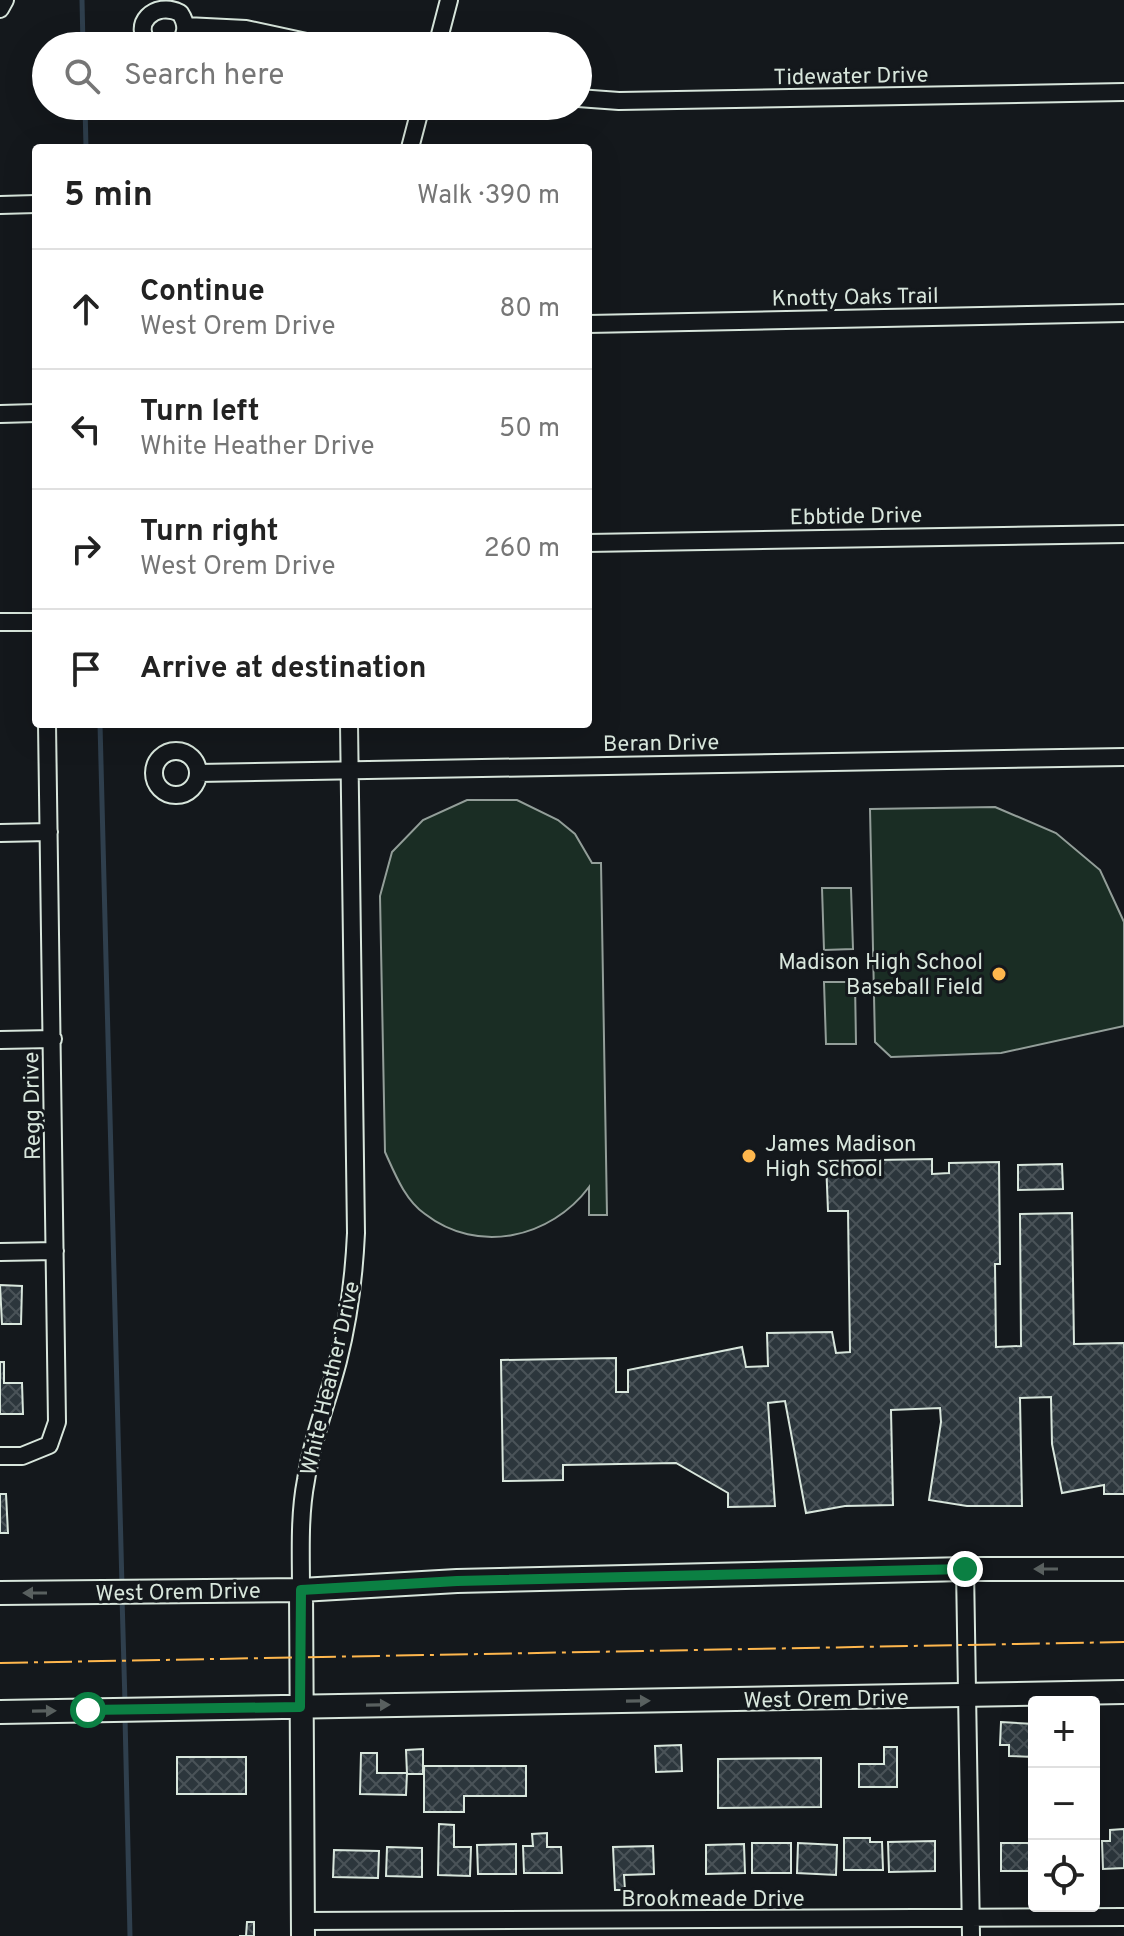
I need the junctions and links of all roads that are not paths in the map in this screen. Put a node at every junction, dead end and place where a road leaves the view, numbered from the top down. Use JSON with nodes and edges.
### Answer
{"nodes":[{"id":1,"x":5,"y":0,"type":"edge"},
{"id":2,"x":449,"y":0,"type":"edge"},
{"id":3,"x":0,"y":9,"type":"edge"},
{"id":4,"x":186,"y":26,"type":"junction"},
{"id":5,"x":143,"y":32,"type":"edge"},
{"id":6,"x":184,"y":32,"type":"edge"},
{"id":7,"x":260,"y":32,"type":"edge"},
{"id":8,"x":441,"y":32,"type":"edge"},
{"id":9,"x":1124,"y":92,"type":"edge"},
{"id":10,"x":592,"y":99,"type":"edge"},
{"id":11,"x":417,"y":120,"type":"edge"},
{"id":12,"x":411,"y":144,"type":"edge"},
{"id":13,"x":32,"y":204,"type":"edge"},
{"id":14,"x":0,"y":205,"type":"edge"},
{"id":15,"x":1124,"y":313,"type":"edge"},
{"id":16,"x":592,"y":324,"type":"edge"},
{"id":17,"x":32,"y":413,"type":"edge"},
{"id":18,"x":0,"y":414,"type":"edge"},
{"id":19,"x":1124,"y":534,"type":"edge"},
{"id":20,"x":592,"y":543,"type":"edge"},
{"id":21,"x":0,"y":622,"type":"edge"},
{"id":22,"x":32,"y":622,"type":"edge"},
{"id":23,"x":47,"y":728,"type":"edge"},
{"id":24,"x":349,"y":728,"type":"edge"},
{"id":25,"x":1124,"y":757,"type":"edge"},
{"id":26,"x":350,"y":771,"type":"junction"},
{"id":27,"x":198,"y":773,"type":"dead end"},
{"id":28,"x":49,"y":832,"type":"junction"},
{"id":29,"x":0,"y":833,"type":"edge"},
{"id":30,"x":53,"y":1039,"type":"junction"},
{"id":31,"x":0,"y":1040,"type":"edge"},
{"id":32,"x":55,"y":1251,"type":"junction"},
{"id":33,"x":0,"y":1252,"type":"edge"},
{"id":34,"x":5,"y":1456,"type":"edge"},
{"id":35,"x":965,"y":1569,"type":"junction"},
{"id":36,"x":1124,"y":1569,"type":"edge"},
{"id":37,"x":301,"y":1590,"type":"junction"},
{"id":38,"x":0,"y":1593,"type":"edge"},
{"id":39,"x":1124,"y":1692,"type":"edge"},
{"id":40,"x":969,"y":1695,"type":"junction"},
{"id":41,"x":300,"y":1707,"type":"junction"},
{"id":42,"x":0,"y":1712,"type":"edge"},
{"id":43,"x":1124,"y":1917,"type":"edge"},
{"id":44,"x":971,"y":1919,"type":"junction"},
{"id":45,"x":303,"y":1928,"type":"edge"},
{"id":46,"x":971,"y":1936,"type":"edge"}],
"edges":[{"from":1,"to":3,"type":"street"},
{"from":2,"to":8,"type":"street"},
{"from":4,"to":5,"type":"street"},
{"from":4,"to":6,"type":"street"},
{"from":4,"to":7,"type":"street"},
{"from":9,"to":10,"type":"street","name":"Tidewater Drive"},
{"from":11,"to":12,"type":"street"},
{"from":13,"to":14,"type":"street"},
{"from":15,"to":16,"type":"street","name":"Knotty Oaks Trail"},
{"from":17,"to":18,"type":"street"},
{"from":19,"to":20,"type":"street","name":"Ebbtide Drive"},
{"from":21,"to":22,"type":"street"},
{"from":23,"to":28,"type":"street","name":"Regg Drive"},
{"from":24,"to":26,"type":"street","name":"White Heather Drive"},
{"from":25,"to":26,"type":"street","name":"Beran Drive"},
{"from":26,"to":27,"type":"street","name":"Beran Drive"},
{"from":26,"to":37,"type":"street","name":"White Heather Drive"},
{"from":28,"to":29,"type":"street"},
{"from":28,"to":30,"type":"street","name":"Regg Drive"},
{"from":30,"to":31,"type":"street"},
{"from":30,"to":32,"type":"street","name":"Regg Drive"},
{"from":32,"to":33,"type":"street"},
{"from":32,"to":34,"type":"street","name":"Regg Drive"},
{"from":36,"to":35,"type":"main road","name":"West Orem Drive","one_way":true},
{"from":35,"to":37,"type":"main road","name":"West Orem Drive"},
{"from":35,"to":40,"type":"street"},
{"from":37,"to":38,"type":"main road","name":"West Orem Drive","one_way":true},
{"from":37,"to":41,"type":"main road","name":"White Heather Drive"},
{"from":39,"to":40,"type":"main road","name":"West Orem Drive"},
{"from":41,"to":40,"type":"main road","name":"West Orem Drive","one_way":true},
{"from":40,"to":44,"type":"street"},
{"from":42,"to":41,"type":"main road","name":"West Orem Drive","one_way":true},
{"from":41,"to":45,"type":"main road","name":"White Heather Drive"},
{"from":43,"to":44,"type":"street","name":"Brookmeade Drive"},
{"from":44,"to":45,"type":"street","name":"Brookmeade Drive"},
{"from":44,"to":46,"type":"street"}]}
